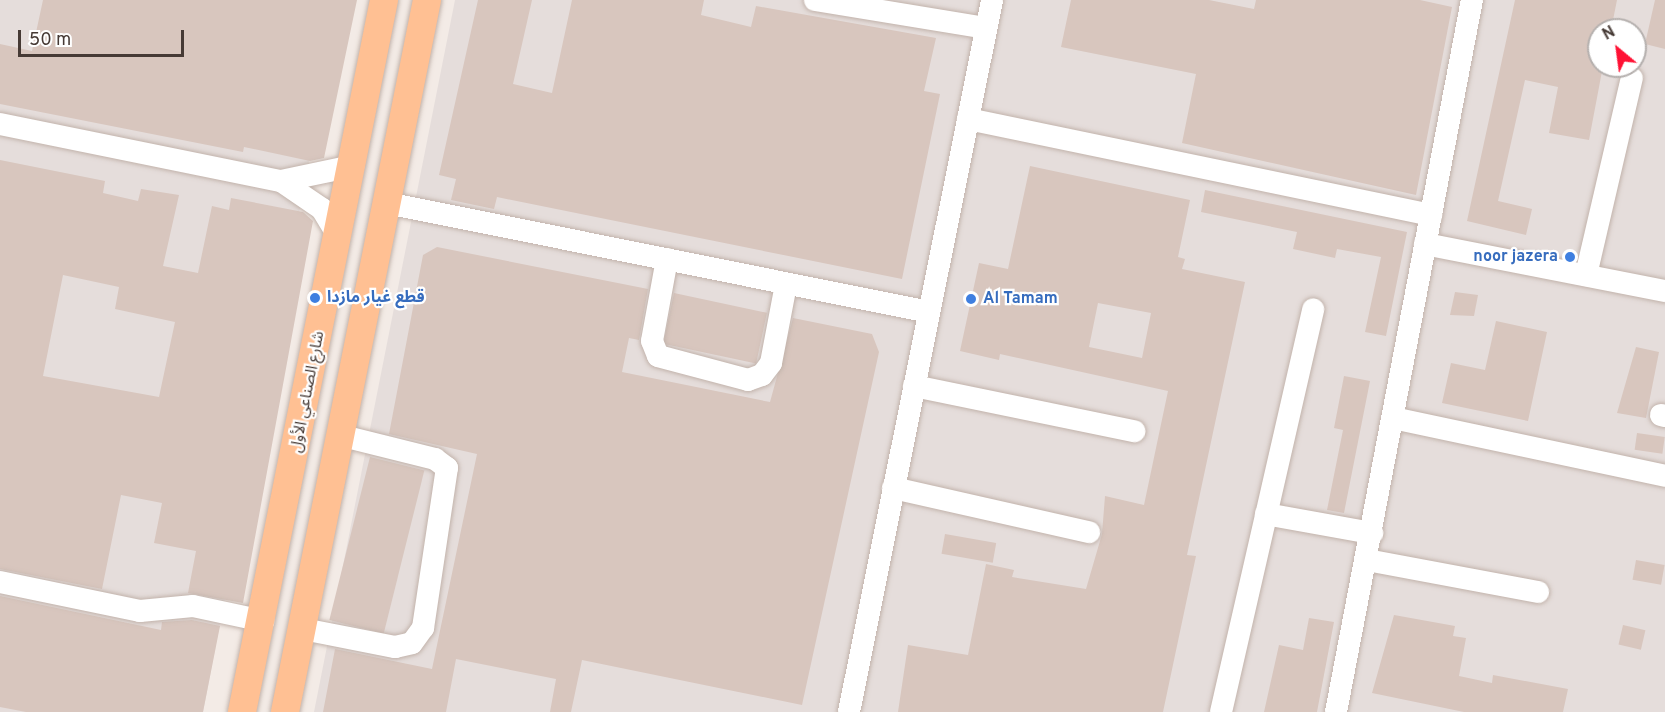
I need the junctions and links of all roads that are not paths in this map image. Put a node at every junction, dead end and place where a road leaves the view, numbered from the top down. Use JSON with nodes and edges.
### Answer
{"nodes":[{"id":1,"x":384,"y":0,"type":"edge"},
{"id":2,"x":427,"y":0,"type":"edge"},
{"id":3,"x":815,"y":0,"type":"edge"},
{"id":4,"x":992,"y":0,"type":"edge"},
{"id":5,"x":1472,"y":0,"type":"edge"},
{"id":6,"x":986,"y":28,"type":"junction"},
{"id":7,"x":1632,"y":78,"type":"dead end"},
{"id":8,"x":968,"y":119,"type":"junction"},
{"id":9,"x":0,"y":124,"type":"edge"},
{"id":10,"x":353,"y":166,"type":"junction"},
{"id":11,"x":281,"y":181,"type":"junction"},
{"id":12,"x":387,"y":203,"type":"junction"},
{"id":13,"x":1431,"y":215,"type":"junction"},
{"id":14,"x":338,"y":236,"type":"junction"},
{"id":15,"x":1425,"y":244,"type":"junction"},
{"id":16,"x":667,"y":259,"type":"junction"},
{"id":17,"x":1586,"y":275,"type":"junction"},
{"id":18,"x":786,"y":284,"type":"junction"},
{"id":19,"x":1665,"y":291,"type":"edge"},
{"id":20,"x":1312,"y":309,"type":"dead end"},
{"id":21,"x":929,"y":312,"type":"junction"},
{"id":22,"x":914,"y":386,"type":"junction"},
{"id":23,"x":1393,"y":418,"type":"junction"},
{"id":24,"x":1134,"y":431,"type":"dead end"},
{"id":25,"x":343,"y":436,"type":"junction"},
{"id":26,"x":1665,"y":476,"type":"edge"},
{"id":27,"x":894,"y":488,"type":"junction"},
{"id":28,"x":1266,"y":514,"type":"junction"},
{"id":29,"x":1089,"y":532,"type":"dead end"},
{"id":30,"x":1372,"y":533,"type":"junction"},
{"id":31,"x":1367,"y":560,"type":"junction"},
{"id":32,"x":0,"y":582,"type":"edge"},
{"id":33,"x":1538,"y":592,"type":"dead end"},
{"id":34,"x":263,"y":621,"type":"junction"},
{"id":35,"x":303,"y":628,"type":"junction"},
{"id":36,"x":242,"y":712,"type":"edge"},
{"id":37,"x":285,"y":712,"type":"edge"},
{"id":38,"x":849,"y":712,"type":"edge"},
{"id":39,"x":1221,"y":712,"type":"edge"},
{"id":40,"x":1336,"y":712,"type":"edge"}],
"edges":[{"from":1,"to":10,"type":"main road","name":"شارع الصناعي الأول"},
{"from":2,"to":12,"type":"main road"},
{"from":3,"to":6,"type":"street"},
{"from":4,"to":6,"type":"street"},
{"from":5,"to":13,"type":"street"},
{"from":6,"to":8,"type":"street"},
{"from":7,"to":17,"type":"street"},
{"from":8,"to":13,"type":"street"},
{"from":8,"to":21,"type":"street"},
{"from":9,"to":11,"type":"street"},
{"from":10,"to":11,"type":"street"},
{"from":10,"to":14,"type":"main road","name":"شارع الصناعي الأول"},
{"from":11,"to":14,"type":"street"},
{"from":12,"to":16,"type":"street"},
{"from":12,"to":25,"type":"main road"},
{"from":13,"to":15,"type":"street"},
{"from":14,"to":34,"type":"main road","name":"شارع الصناعي الأول"},
{"from":15,"to":17,"type":"street"},
{"from":15,"to":23,"type":"street"},
{"from":16,"to":18,"type":"street"},
{"from":16,"to":18,"type":"street"},
{"from":17,"to":19,"type":"street"},
{"from":18,"to":21,"type":"street"},
{"from":20,"to":28,"type":"street"},
{"from":21,"to":22,"type":"street"},
{"from":22,"to":24,"type":"street"},
{"from":22,"to":27,"type":"street"},
{"from":23,"to":26,"type":"street"},
{"from":23,"to":30,"type":"street"},
{"from":25,"to":35,"type":"main road"},
{"from":25,"to":35,"type":"street"},
{"from":27,"to":29,"type":"street"},
{"from":27,"to":38,"type":"street"},
{"from":28,"to":30,"type":"street"},
{"from":28,"to":39,"type":"street"},
{"from":30,"to":31,"type":"street"},
{"from":31,"to":33,"type":"street"},
{"from":31,"to":40,"type":"street"},
{"from":32,"to":34,"type":"street"},
{"from":34,"to":36,"type":"main road","name":"شارع الصناعي الأول"},
{"from":35,"to":37,"type":"main road"}]}
